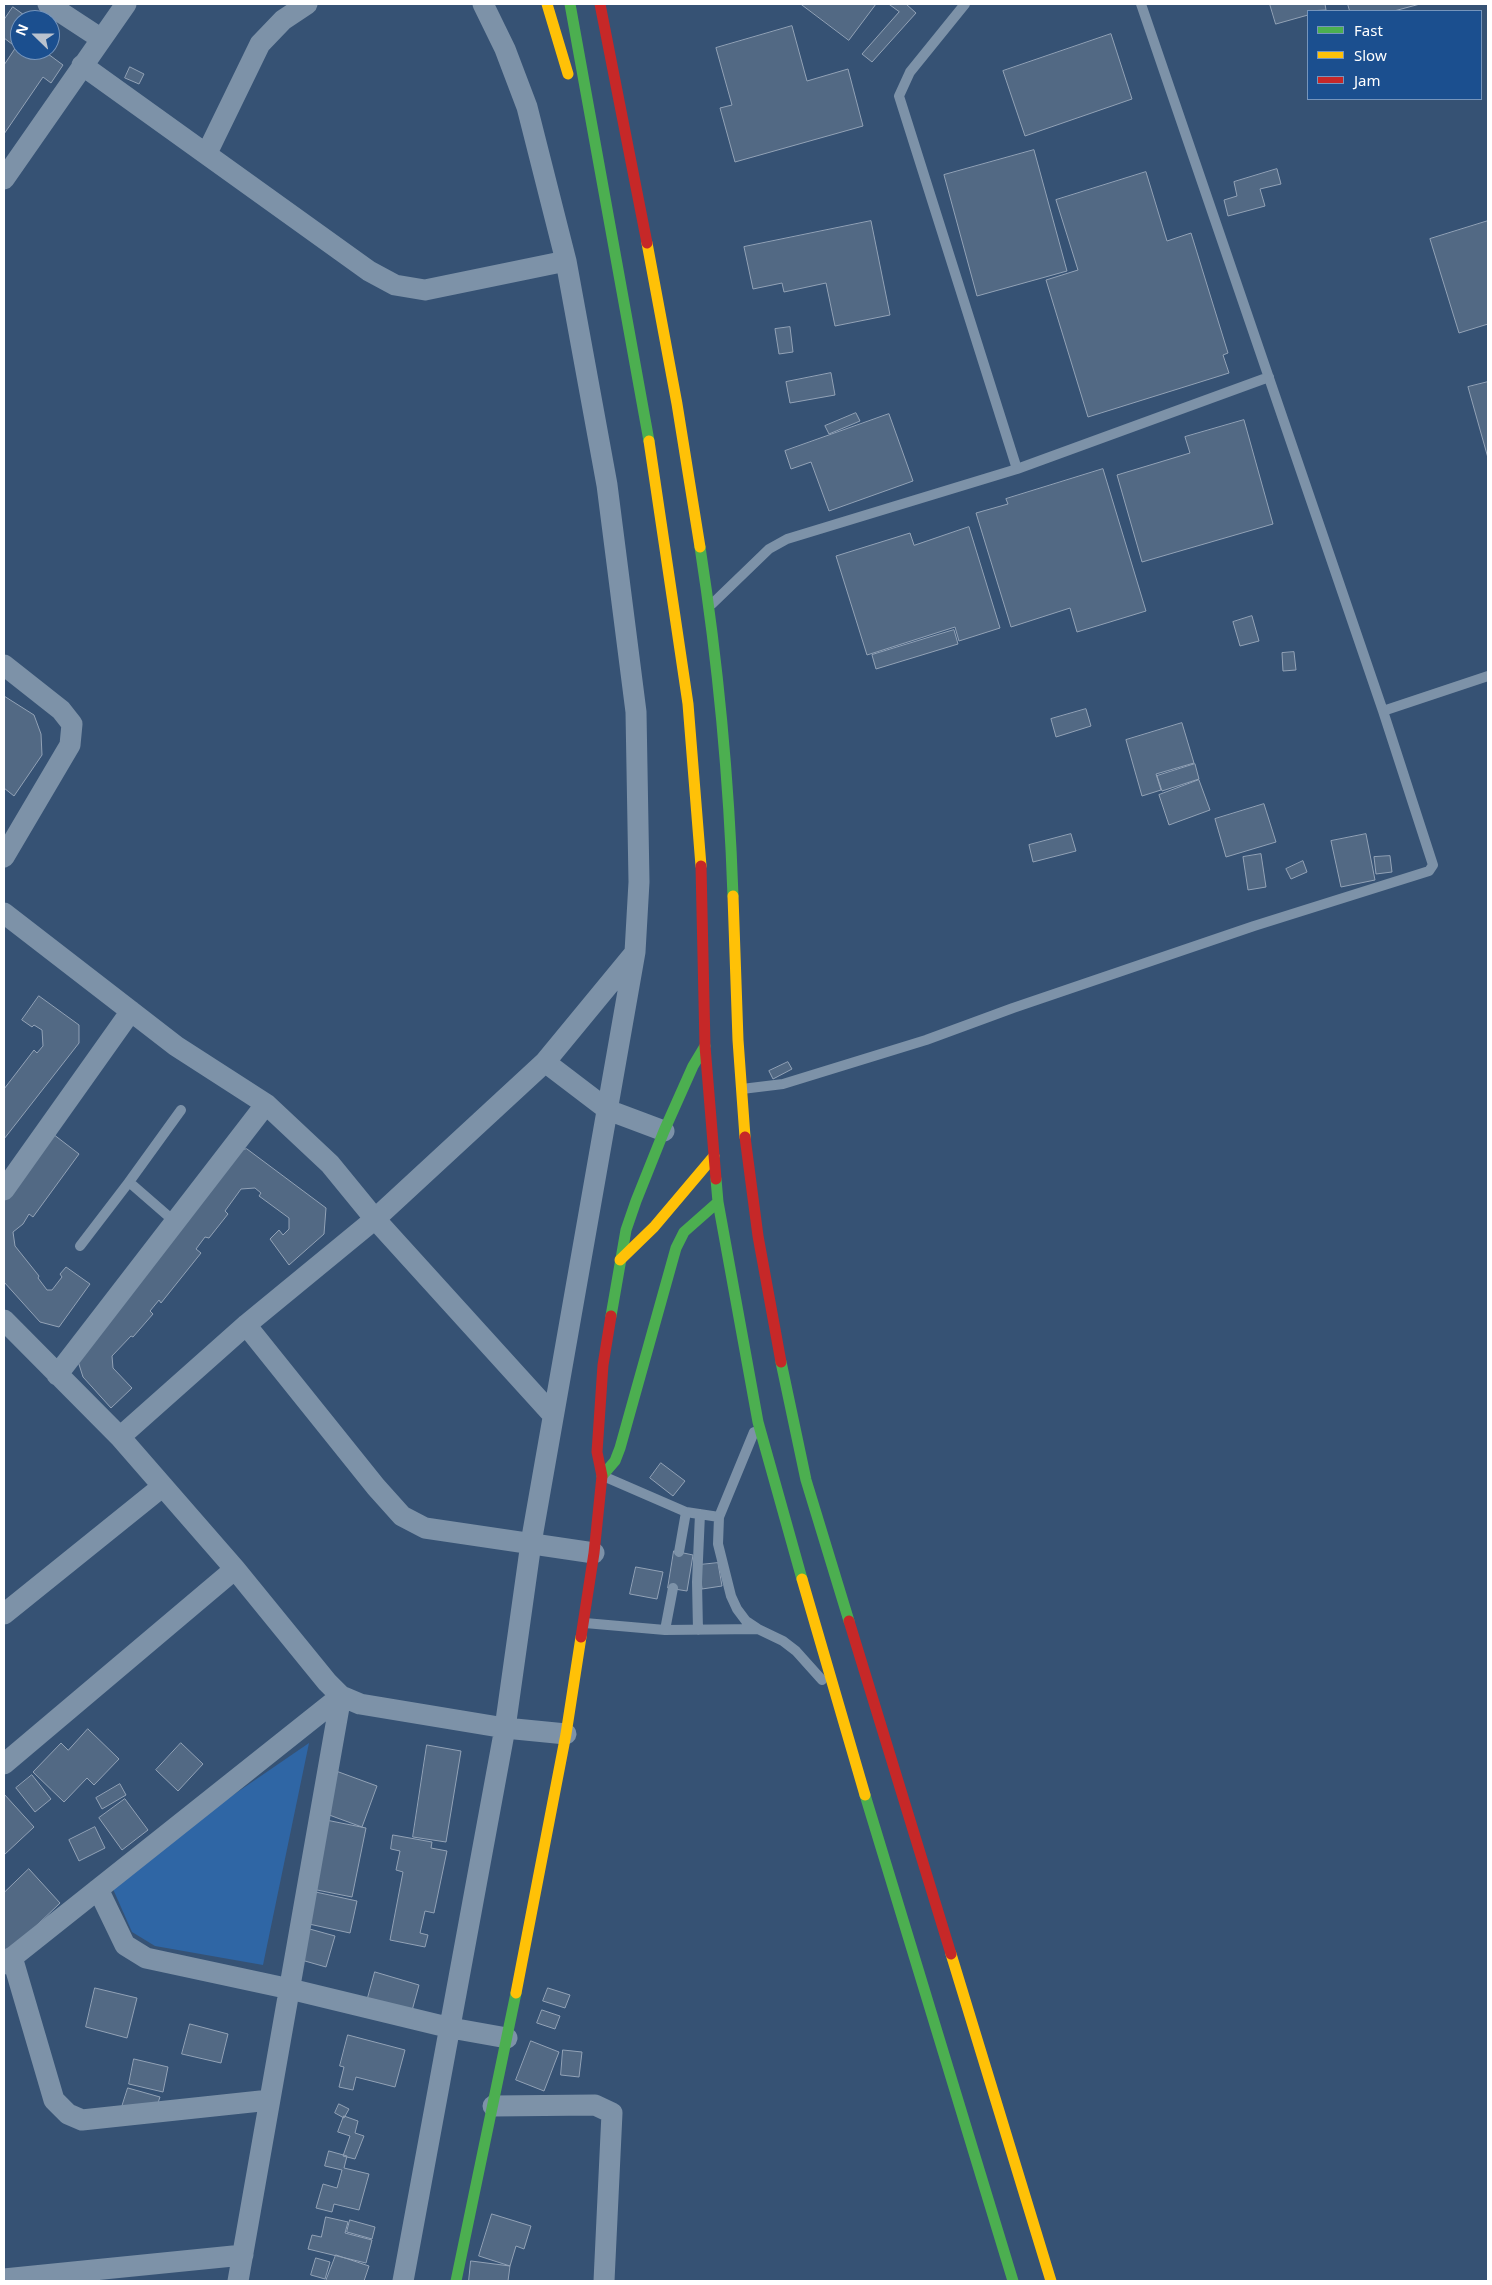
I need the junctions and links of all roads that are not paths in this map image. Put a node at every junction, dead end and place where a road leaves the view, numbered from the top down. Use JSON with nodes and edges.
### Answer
{"nodes":[{"id":1,"x":48,"y":4,"type":"edge"},
{"id":2,"x":126,"y":4,"type":"edge"},
{"id":3,"x":307,"y":4,"type":"edge"},
{"id":4,"x":483,"y":4,"type":"edge"},
{"id":5,"x":547,"y":4,"type":"edge"},
{"id":6,"x":570,"y":4,"type":"edge"},
{"id":7,"x":600,"y":4,"type":"edge"},
{"id":8,"x":608,"y":4,"type":"edge"},
{"id":9,"x":964,"y":4,"type":"edge"},
{"id":10,"x":1141,"y":4,"type":"edge"},
{"id":11,"x":100,"y":38,"type":"junction"},
{"id":12,"x":609,"y":59,"type":"junction"},
{"id":13,"x":82,"y":64,"type":"junction"},
{"id":14,"x":571,"y":87,"type":"dead end"},
{"id":15,"x":577,"y":106,"type":"dead end"},
{"id":16,"x":207,"y":153,"type":"junction"},
{"id":17,"x":4,"y":179,"type":"edge"},
{"id":18,"x":612,"y":226,"type":"junction"},
{"id":19,"x":566,"y":261,"type":"junction"},
{"id":20,"x":1269,"y":377,"type":"junction"},
{"id":21,"x":1017,"y":469,"type":"junction"},
{"id":22,"x":709,"y":606,"type":"junction"},
{"id":23,"x":4,"y":665,"type":"edge"},
{"id":24,"x":1488,"y":676,"type":"edge"},
{"id":25,"x":1383,"y":711,"type":"junction"},
{"id":26,"x":4,"y":857,"type":"edge"},
{"id":27,"x":6,"y":919,"type":"edge"},
{"id":28,"x":635,"y":952,"type":"junction"},
{"id":29,"x":132,"y":1011,"type":"junction"},
{"id":30,"x":705,"y":1046,"type":"junction"},
{"id":31,"x":545,"y":1062,"type":"junction"},
{"id":32,"x":741,"y":1089,"type":"junction"},
{"id":33,"x":266,"y":1104,"type":"junction"},
{"id":34,"x":181,"y":1110,"type":"dead end"},
{"id":35,"x":608,"y":1110,"type":"junction"},
{"id":36,"x":664,"y":1131,"type":"junction"},
{"id":37,"x":714,"y":1156,"type":"junction"},
{"id":38,"x":129,"y":1182,"type":"junction"},
{"id":39,"x":4,"y":1190,"type":"edge"},
{"id":40,"x":718,"y":1202,"type":"junction"},
{"id":41,"x":375,"y":1218,"type":"junction"},
{"id":42,"x":175,"y":1222,"type":"junction"},
{"id":43,"x":80,"y":1246,"type":"dead end"},
{"id":44,"x":620,"y":1260,"type":"junction"},
{"id":45,"x":4,"y":1320,"type":"edge"},
{"id":46,"x":246,"y":1325,"type":"junction"},
{"id":47,"x":57,"y":1375,"type":"junction"},
{"id":48,"x":552,"y":1414,"type":"junction"},
{"id":49,"x":758,"y":1422,"type":"junction"},
{"id":50,"x":120,"y":1437,"type":"junction"},
{"id":51,"x":602,"y":1476,"type":"junction"},
{"id":52,"x":163,"y":1486,"type":"junction"},
{"id":53,"x":686,"y":1512,"type":"junction"},
{"id":54,"x":700,"y":1514,"type":"junction"},
{"id":55,"x":718,"y":1517,"type":"junction"},
{"id":56,"x":530,"y":1543,"type":"junction"},
{"id":57,"x":679,"y":1552,"type":"dead end"},
{"id":58,"x":594,"y":1553,"type":"junction"},
{"id":59,"x":235,"y":1569,"type":"junction"},
{"id":60,"x":672,"y":1588,"type":"dead end"},
{"id":61,"x":4,"y":1614,"type":"edge"},
{"id":62,"x":584,"y":1623,"type":"junction"},
{"id":63,"x":758,"y":1629,"type":"junction"},
{"id":64,"x":665,"y":1630,"type":"junction"},
{"id":65,"x":698,"y":1630,"type":"junction"},
{"id":66,"x":341,"y":1696,"type":"junction"},
{"id":67,"x":836,"y":1697,"type":"junction"},
{"id":68,"x":506,"y":1728,"type":"junction"},
{"id":69,"x":566,"y":1734,"type":"junction"},
{"id":70,"x":4,"y":1764,"type":"edge"},
{"id":71,"x":98,"y":1889,"type":"junction"},
{"id":72,"x":8,"y":1960,"type":"edge"},
{"id":73,"x":290,"y":1989,"type":"junction"},
{"id":74,"x":451,"y":2028,"type":"junction"},
{"id":75,"x":507,"y":2038,"type":"junction"},
{"id":76,"x":270,"y":2100,"type":"junction"},
{"id":77,"x":493,"y":2106,"type":"junction"},
{"id":78,"x":243,"y":2255,"type":"junction"},
{"id":79,"x":4,"y":2280,"type":"edge"},
{"id":80,"x":238,"y":2281,"type":"edge"},
{"id":81,"x":403,"y":2281,"type":"edge"},
{"id":82,"x":456,"y":2281,"type":"edge"},
{"id":83,"x":604,"y":2281,"type":"edge"},
{"id":84,"x":1013,"y":2281,"type":"edge"},
{"id":85,"x":1051,"y":2281,"type":"edge"}],
"edges":[{"from":1,"to":11,"type":"street"},
{"from":2,"to":11,"type":"street"},
{"from":3,"to":16,"type":"street"},
{"from":4,"to":19,"type":"street"},
{"from":5,"to":14,"type":"main road"},
{"from":6,"to":18,"type":"main road"},
{"from":7,"to":12,"type":"main road"},
{"from":8,"to":12,"type":"main road"},
{"from":9,"to":21,"type":"lane"},
{"from":10,"to":20,"type":"lane"},
{"from":11,"to":13,"type":"street"},
{"from":12,"to":22,"type":"main road"},
{"from":13,"to":16,"type":"street"},
{"from":13,"to":17,"type":"street"},
{"from":15,"to":18,"type":"main road"},
{"from":16,"to":19,"type":"street"},
{"from":18,"to":30,"type":"main road"},
{"from":19,"to":28,"type":"street"},
{"from":20,"to":21,"type":"lane"},
{"from":20,"to":25,"type":"lane"},
{"from":21,"to":22,"type":"lane"},
{"from":22,"to":32,"type":"main road"},
{"from":23,"to":26,"type":"street"},
{"from":24,"to":25,"type":"lane"},
{"from":25,"to":32,"type":"lane"},
{"from":27,"to":29,"type":"street"},
{"from":28,"to":31,"type":"street"},
{"from":28,"to":35,"type":"street"},
{"from":29,"to":33,"type":"street"},
{"from":29,"to":39,"type":"street"},
{"from":30,"to":36,"type":"main road"},
{"from":30,"to":37,"type":"main road"},
{"from":31,"to":35,"type":"street"},
{"from":31,"to":41,"type":"street"},
{"from":32,"to":85,"type":"main road"},
{"from":33,"to":41,"type":"street"},
{"from":33,"to":42,"type":"street"},
{"from":34,"to":38,"type":"lane"},
{"from":35,"to":36,"type":"street"},
{"from":35,"to":48,"type":"street"},
{"from":36,"to":44,"type":"main road"},
{"from":37,"to":40,"type":"main road"},
{"from":37,"to":44,"type":"main road"},
{"from":38,"to":42,"type":"lane"},
{"from":38,"to":43,"type":"lane"},
{"from":40,"to":49,"type":"main road"},
{"from":40,"to":51,"type":"main road"},
{"from":41,"to":46,"type":"street"},
{"from":41,"to":48,"type":"street"},
{"from":42,"to":47,"type":"street"},
{"from":44,"to":51,"type":"main road"},
{"from":45,"to":47,"type":"street"},
{"from":46,"to":50,"type":"street"},
{"from":46,"to":56,"type":"street"},
{"from":47,"to":50,"type":"street"},
{"from":48,"to":56,"type":"street"},
{"from":49,"to":55,"type":"lane"},
{"from":49,"to":67,"type":"main road"},
{"from":50,"to":52,"type":"street"},
{"from":51,"to":53,"type":"lane"},
{"from":51,"to":58,"type":"main road"},
{"from":52,"to":59,"type":"street"},
{"from":52,"to":61,"type":"street"},
{"from":53,"to":54,"type":"lane"},
{"from":53,"to":57,"type":"lane"},
{"from":54,"to":55,"type":"lane"},
{"from":54,"to":65,"type":"lane"},
{"from":55,"to":63,"type":"lane"},
{"from":56,"to":58,"type":"street"},
{"from":56,"to":68,"type":"street"},
{"from":58,"to":62,"type":"main road"},
{"from":59,"to":66,"type":"street"},
{"from":59,"to":70,"type":"street"},
{"from":60,"to":64,"type":"lane"},
{"from":62,"to":64,"type":"lane"},
{"from":62,"to":69,"type":"main road"},
{"from":63,"to":65,"type":"lane"},
{"from":63,"to":67,"type":"lane"},
{"from":64,"to":65,"type":"lane"},
{"from":66,"to":68,"type":"street"},
{"from":66,"to":71,"type":"street"},
{"from":66,"to":73,"type":"street"},
{"from":67,"to":84,"type":"main road"},
{"from":68,"to":69,"type":"street"},
{"from":68,"to":74,"type":"street"},
{"from":69,"to":75,"type":"main road"},
{"from":71,"to":72,"type":"street"},
{"from":71,"to":73,"type":"street"},
{"from":72,"to":76,"type":"street"},
{"from":73,"to":74,"type":"street"},
{"from":73,"to":76,"type":"street"},
{"from":74,"to":75,"type":"street"},
{"from":74,"to":81,"type":"street"},
{"from":75,"to":77,"type":"main road"},
{"from":76,"to":78,"type":"street"},
{"from":77,"to":82,"type":"main road"},
{"from":77,"to":83,"type":"street"},
{"from":78,"to":79,"type":"street"},
{"from":78,"to":80,"type":"street"}]}
